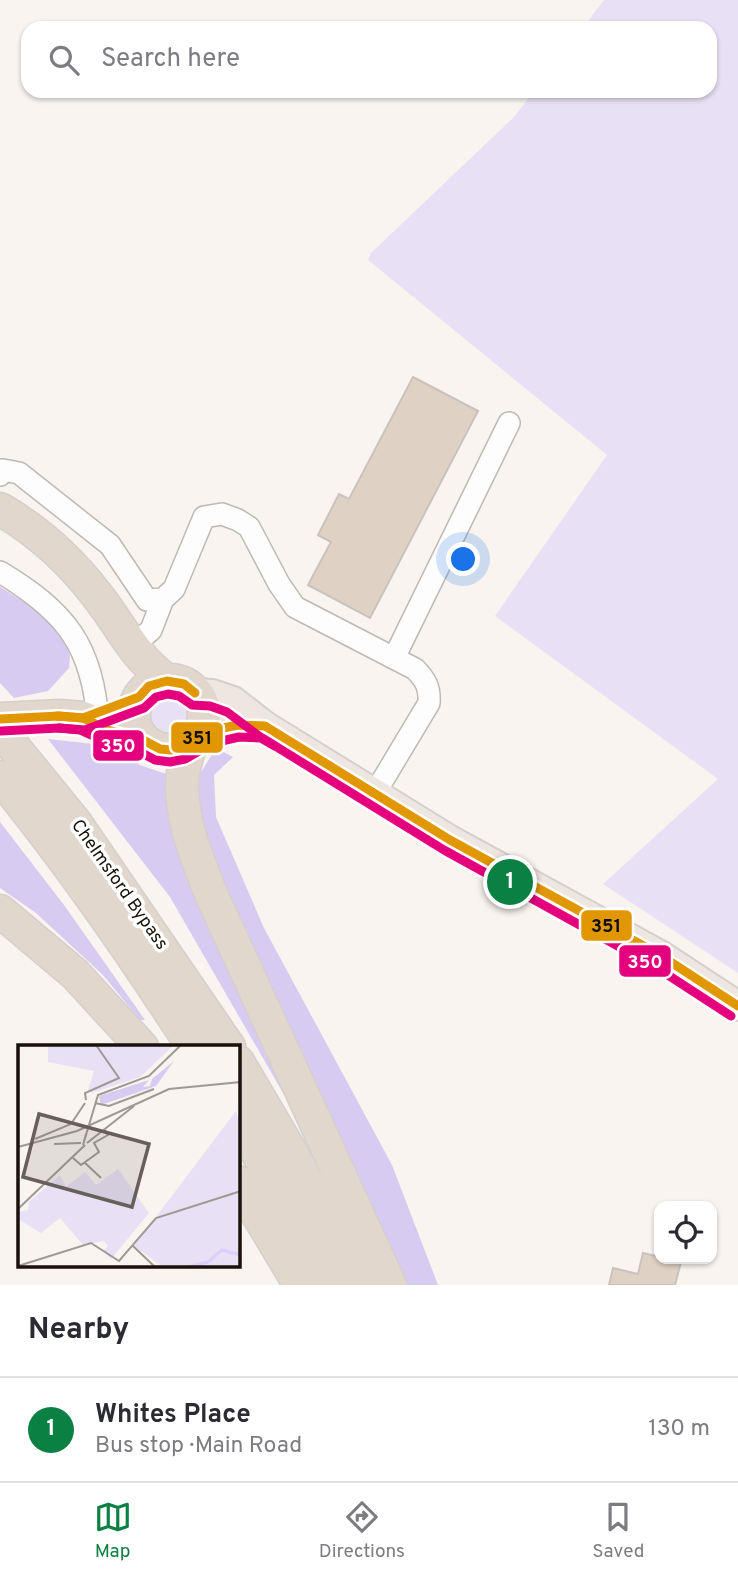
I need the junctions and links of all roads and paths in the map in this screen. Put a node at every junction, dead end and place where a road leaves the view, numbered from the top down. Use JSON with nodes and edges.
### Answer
{"nodes":[{"id":1,"x":509,"y":423,"type":"dead end"},
{"id":2,"x":0,"y":475,"type":"edge"},
{"id":3,"x":0,"y":509,"type":"edge"},
{"id":4,"x":0,"y":572,"type":"edge"},
{"id":5,"x":163,"y":599,"type":"junction"},
{"id":6,"x":131,"y":647,"type":"junction"},
{"id":7,"x":394,"y":658,"type":"junction"},
{"id":8,"x":181,"y":687,"type":"junction"},
{"id":9,"x":139,"y":697,"type":"junction"},
{"id":10,"x":93,"y":718,"type":"junction"},
{"id":11,"x":0,"y":719,"type":"edge"},
{"id":12,"x":265,"y":726,"type":"junction"},
{"id":13,"x":0,"y":730,"type":"edge"},
{"id":14,"x":194,"y":739,"type":"junction"},
{"id":15,"x":145,"y":741,"type":"junction"},
{"id":16,"x":0,"y":778,"type":"edge"},
{"id":17,"x":375,"y":793,"type":"junction"},
{"id":18,"x":0,"y":911,"type":"edge"},
{"id":19,"x":738,"y":1006,"type":"edge"},
{"id":20,"x":140,"y":1045,"type":"edge"},
{"id":21,"x":192,"y":1045,"type":"edge"},
{"id":22,"x":228,"y":1045,"type":"edge"},
{"id":23,"x":240,"y":1065,"type":"edge"},
{"id":24,"x":240,"y":1121,"type":"edge"},
{"id":25,"x":240,"y":1185,"type":"edge"},
{"id":26,"x":357,"y":1275,"type":"edge"},
{"id":27,"x":300,"y":1285,"type":"edge"},
{"id":28,"x":328,"y":1285,"type":"edge"},
{"id":29,"x":390,"y":1285,"type":"edge"}],
"edges":[{"from":1,"to":7,"type":"lane"},
{"from":2,"to":5,"type":"lane"},
{"from":3,"to":6,"type":"highway"},
{"from":4,"to":10,"type":"lane"},
{"from":5,"to":6,"type":"lane"},
{"from":5,"to":7,"type":"lane"},
{"from":6,"to":8,"type":"highway"},
{"from":7,"to":17,"type":"lane"},
{"from":8,"to":9,"type":"highway"},
{"from":8,"to":12,"type":"main road"},
{"from":8,"to":14,"type":"highway"},
{"from":9,"to":10,"type":"highway"},
{"from":9,"to":15,"type":"highway"},
{"from":10,"to":11,"type":"highway"},
{"from":10,"to":15,"type":"highway"},
{"from":12,"to":14,"type":"main road"},
{"from":12,"to":17,"type":"main road"},
{"from":13,"to":22,"type":"highway","name":"Chelmsford Bypass"},
{"from":14,"to":15,"type":"highway"},
{"from":14,"to":29,"type":"highway"},
{"from":16,"to":21,"type":"highway","name":"Chelmsford Bypass"},
{"from":17,"to":19,"type":"main road"},
{"from":18,"to":20,"type":"highway"},
{"from":23,"to":26,"type":"highway"},
{"from":24,"to":28,"type":"highway"},
{"from":25,"to":27,"type":"highway"}]}
